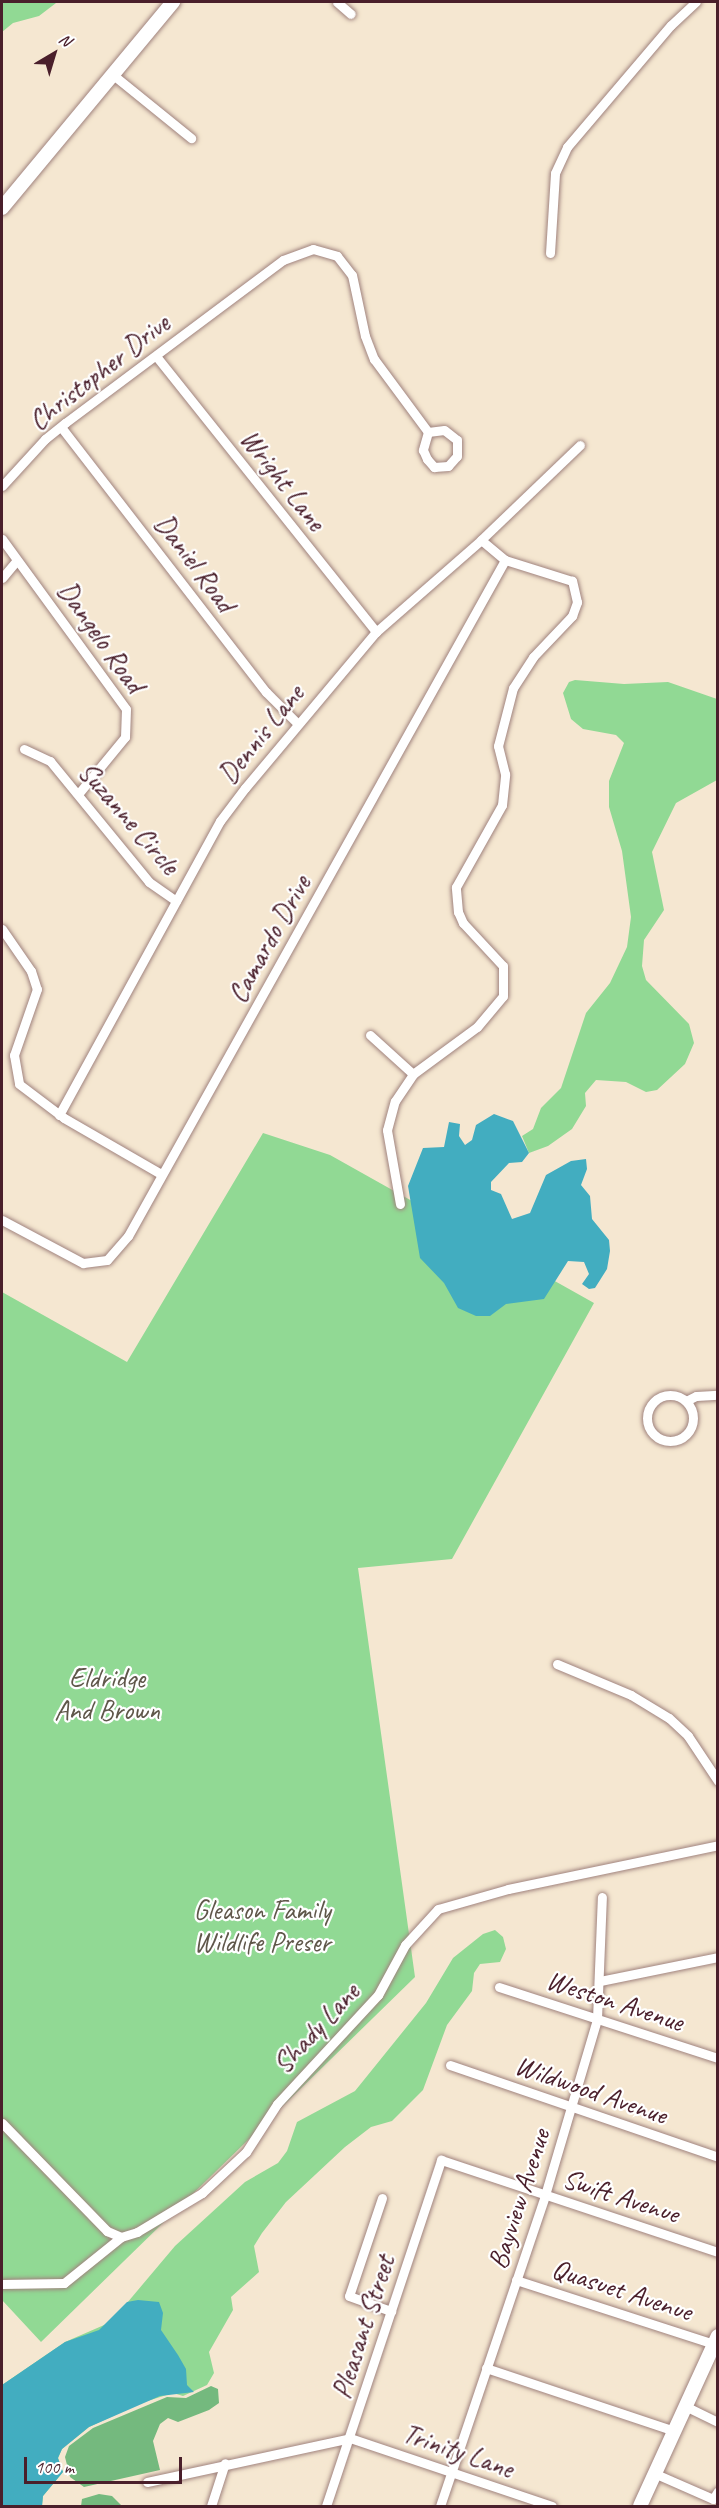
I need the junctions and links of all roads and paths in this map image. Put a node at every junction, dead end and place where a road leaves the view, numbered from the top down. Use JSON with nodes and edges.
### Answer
{"nodes":[{"id":1,"x":173,"y":2,"type":"edge"},
{"id":2,"x":337,"y":2,"type":"edge"},
{"id":3,"x":696,"y":2,"type":"edge"},
{"id":4,"x":351,"y":14,"type":"dead end"},
{"id":5,"x":112,"y":74,"type":"junction"},
{"id":6,"x":190,"y":138,"type":"dead end"},
{"id":7,"x":2,"y":208,"type":"edge"},
{"id":8,"x":550,"y":253,"type":"dead end"},
{"id":9,"x":156,"y":356,"type":"junction"},
{"id":10,"x":61,"y":427,"type":"junction"},
{"id":11,"x":428,"y":432,"type":"junction"},
{"id":12,"x":580,"y":445,"type":"dead end"},
{"id":13,"x":2,"y":486,"type":"edge"},
{"id":14,"x":2,"y":539,"type":"edge"},
{"id":15,"x":481,"y":540,"type":"junction"},
{"id":16,"x":17,"y":560,"type":"junction"},
{"id":17,"x":505,"y":560,"type":"junction"},
{"id":18,"x":2,"y":578,"type":"edge"},
{"id":19,"x":376,"y":632,"type":"junction"},
{"id":20,"x":297,"y":723,"type":"junction"},
{"id":21,"x":24,"y":749,"type":"dead end"},
{"id":22,"x":80,"y":793,"type":"junction"},
{"id":23,"x":176,"y":901,"type":"junction"},
{"id":24,"x":2,"y":929,"type":"edge"},
{"id":25,"x":370,"y":1035,"type":"dead end"},
{"id":26,"x":413,"y":1074,"type":"junction"},
{"id":27,"x":59,"y":1115,"type":"junction"},
{"id":28,"x":161,"y":1174,"type":"junction"},
{"id":29,"x":400,"y":1204,"type":"dead end"},
{"id":30,"x":2,"y":1220,"type":"edge"},
{"id":31,"x":717,"y":1395,"type":"edge"},
{"id":32,"x":686,"y":1401,"type":"junction"},
{"id":33,"x":557,"y":1664,"type":"dead end"},
{"id":34,"x":717,"y":1781,"type":"edge"},
{"id":35,"x":717,"y":1845,"type":"edge"},
{"id":36,"x":602,"y":1897,"type":"dead end"},
{"id":37,"x":717,"y":1957,"type":"edge"},
{"id":38,"x":600,"y":1981,"type":"junction"},
{"id":39,"x":499,"y":1987,"type":"dead end"},
{"id":40,"x":597,"y":2019,"type":"junction"},
{"id":41,"x":717,"y":2058,"type":"edge"},
{"id":42,"x":450,"y":2065,"type":"dead end"},
{"id":43,"x":572,"y":2108,"type":"junction"},
{"id":44,"x":2,"y":2123,"type":"edge"},
{"id":45,"x":717,"y":2157,"type":"edge"},
{"id":46,"x":441,"y":2160,"type":"joint"},
{"id":47,"x":545,"y":2195,"type":"junction"},
{"id":48,"x":382,"y":2198,"type":"dead end"},
{"id":49,"x":121,"y":2237,"type":"junction"},
{"id":50,"x":717,"y":2252,"type":"edge"},
{"id":51,"x":516,"y":2280,"type":"junction"},
{"id":52,"x":2,"y":2284,"type":"edge"},
{"id":53,"x":391,"y":2311,"type":"junction"},
{"id":54,"x":716,"y":2340,"type":"edge"},
{"id":55,"x":486,"y":2368,"type":"junction"},
{"id":56,"x":685,"y":2406,"type":"junction"},
{"id":57,"x":717,"y":2422,"type":"edge"},
{"id":58,"x":674,"y":2431,"type":"junction"},
{"id":59,"x":350,"y":2438,"type":"junction"},
{"id":60,"x":225,"y":2463,"type":"junction"},
{"id":61,"x":452,"y":2471,"type":"junction"},
{"id":62,"x":656,"y":2474,"type":"junction"},
{"id":63,"x":147,"y":2482,"type":"dead end"},
{"id":64,"x":713,"y":2499,"type":"edge"},
{"id":65,"x":211,"y":2506,"type":"edge"},
{"id":66,"x":326,"y":2506,"type":"edge"},
{"id":67,"x":440,"y":2506,"type":"edge"},
{"id":68,"x":552,"y":2506,"type":"edge"},
{"id":69,"x":640,"y":2506,"type":"edge"}],
"edges":[{"from":1,"to":5,"type":"street"},
{"from":2,"to":4,"type":"street"},
{"from":3,"to":8,"type":"street"},
{"from":5,"to":6,"type":"street"},
{"from":5,"to":7,"type":"street"},
{"from":9,"to":10,"type":"street","name":"Christopher Drive"},
{"from":9,"to":11,"type":"street","name":"Christopher Drive"},
{"from":9,"to":19,"type":"street","name":"Wright Lane"},
{"from":10,"to":13,"type":"street","name":"Christopher Drive"},
{"from":10,"to":20,"type":"street","name":"Daniel Road"},
{"from":11,"to":11,"type":"street"},
{"from":12,"to":15,"type":"street","name":"Dennis Lane"},
{"from":14,"to":16,"type":"street","name":"Dangelo Road"},
{"from":15,"to":17,"type":"street"},
{"from":15,"to":19,"type":"street","name":"Dennis Lane"},
{"from":16,"to":18,"type":"street"},
{"from":16,"to":22,"type":"street","name":"Dangelo Road"},
{"from":17,"to":26,"type":"street"},
{"from":17,"to":28,"type":"street","name":"Camardo Drive"},
{"from":19,"to":20,"type":"street","name":"Dennis Lane"},
{"from":20,"to":23,"type":"street","name":"Dennis Lane"},
{"from":21,"to":22,"type":"street","name":"Suzanne Circle"},
{"from":22,"to":23,"type":"street","name":"Suzanne Circle"},
{"from":23,"to":27,"type":"street","name":"Dennis Lane"},
{"from":24,"to":27,"type":"street"},
{"from":25,"to":26,"type":"street"},
{"from":26,"to":29,"type":"street"},
{"from":27,"to":28,"type":"street"},
{"from":28,"to":30,"type":"street","name":"Camardo Drive"},
{"from":31,"to":32,"type":"street"},
{"from":32,"to":32,"type":"street"},
{"from":33,"to":34,"type":"street"},
{"from":35,"to":49,"type":"street","name":"Shady Lane"},
{"from":36,"to":38,"type":"street","name":"Bayview Avenue"},
{"from":37,"to":38,"type":"street"},
{"from":38,"to":40,"type":"street","name":"Bayview Avenue"},
{"from":39,"to":40,"type":"street","name":"Weston Avenue"},
{"from":40,"to":41,"type":"street","name":"Weston Avenue"},
{"from":40,"to":43,"type":"street","name":"Bayview Avenue"},
{"from":42,"to":43,"type":"street","name":"Wildwood Avenue"},
{"from":43,"to":45,"type":"street","name":"Wildwood Avenue"},
{"from":43,"to":47,"type":"street","name":"Bayview Avenue"},
{"from":44,"to":49,"type":"street"},
{"from":46,"to":47,"type":"street","name":"Swift Avenue"},
{"from":46,"to":53,"type":"street","name":"Pleasant Street"},
{"from":47,"to":50,"type":"street","name":"Swift Avenue"},
{"from":47,"to":51,"type":"street","name":"Bayview Avenue"},
{"from":48,"to":53,"type":"street"},
{"from":49,"to":52,"type":"street","name":"Shady Lane"},
{"from":51,"to":54,"type":"street","name":"Quasuet Avenue"},
{"from":51,"to":55,"type":"street","name":"Bayview Avenue"},
{"from":53,"to":59,"type":"street","name":"Pleasant Street"},
{"from":54,"to":56,"type":"street"},
{"from":55,"to":58,"type":"street"},
{"from":55,"to":61,"type":"street","name":"Bayview Avenue"},
{"from":56,"to":57,"type":"street"},
{"from":56,"to":58,"type":"street"},
{"from":58,"to":62,"type":"street"},
{"from":59,"to":60,"type":"street"},
{"from":59,"to":61,"type":"street","name":"Trinity Lane"},
{"from":59,"to":66,"type":"street","name":"Pleasant Street"},
{"from":60,"to":63,"type":"street"},
{"from":60,"to":65,"type":"street"},
{"from":61,"to":67,"type":"street","name":"Bayview Avenue"},
{"from":61,"to":68,"type":"street","name":"Trinity Lane"},
{"from":62,"to":64,"type":"street"},
{"from":62,"to":69,"type":"street"}]}
